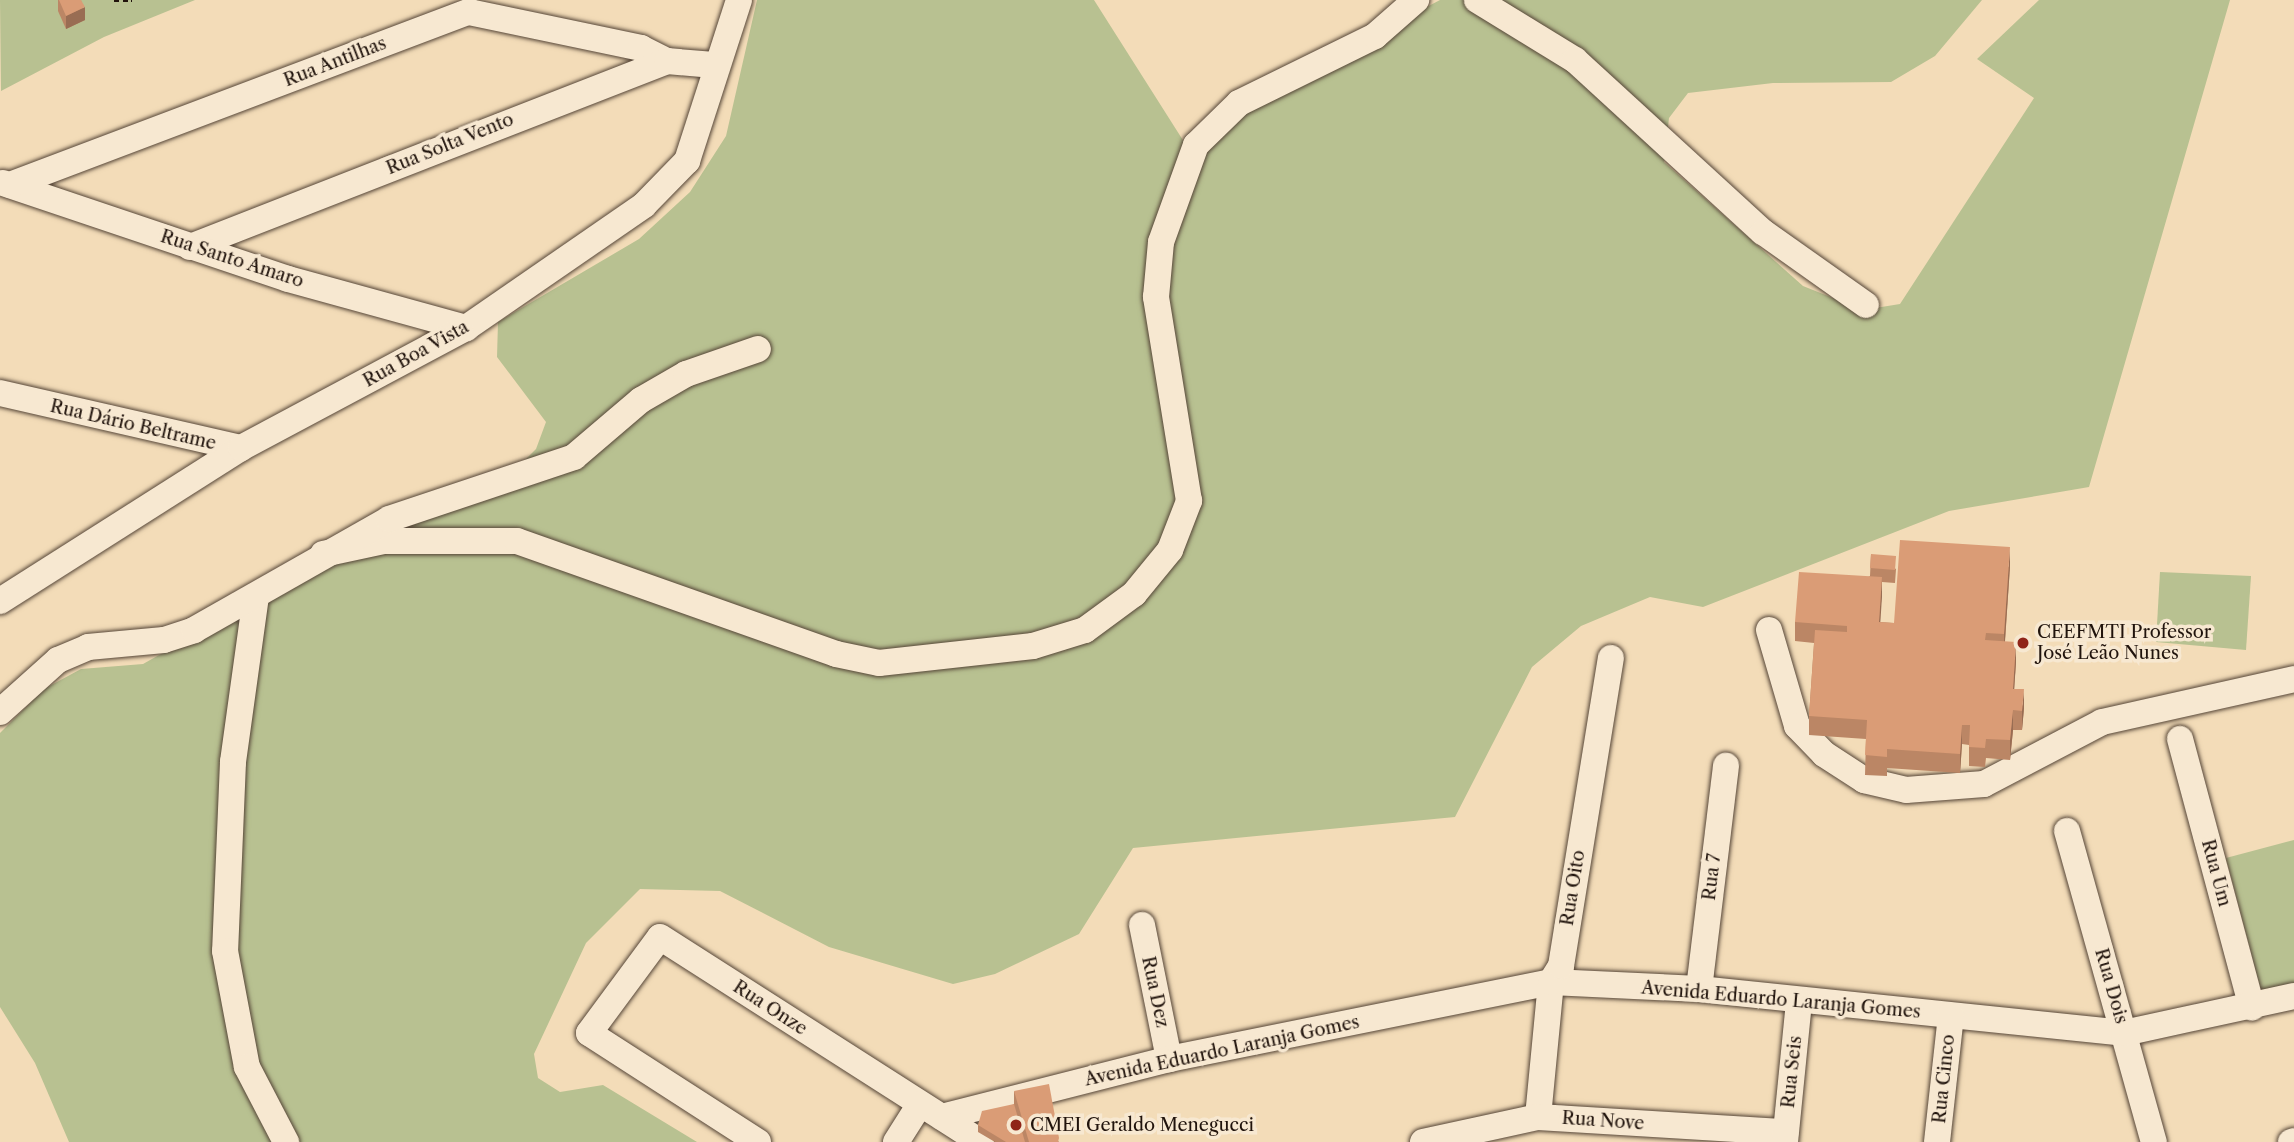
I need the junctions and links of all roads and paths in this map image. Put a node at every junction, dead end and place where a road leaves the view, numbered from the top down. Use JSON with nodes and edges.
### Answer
{"nodes":[{"id":1,"x":114,"y":0,"type":"edge"},
{"id":2,"x":132,"y":0,"type":"edge"},
{"id":3,"x":1416,"y":0,"type":"edge"},
{"id":4,"x":1477,"y":0,"type":"edge"},
{"id":5,"x":736,"y":10,"type":"edge"},
{"id":6,"x":667,"y":61,"type":"junction"},
{"id":7,"x":714,"y":65,"type":"junction"},
{"id":8,"x":5,"y":183,"type":"edge"},
{"id":9,"x":190,"y":247,"type":"junction"},
{"id":10,"x":1866,"y":305,"type":"dead end"},
{"id":11,"x":466,"y":328,"type":"junction"},
{"id":12,"x":758,"y":349,"type":"dead end"},
{"id":13,"x":8,"y":399,"type":"edge"},
{"id":14,"x":241,"y":448,"type":"junction"},
{"id":15,"x":323,"y":554,"type":"junction"},
{"id":16,"x":256,"y":596,"type":"junction"},
{"id":17,"x":0,"y":601,"type":"edge"},
{"id":18,"x":1769,"y":630,"type":"dead end"},
{"id":19,"x":1611,"y":658,"type":"dead end"},
{"id":20,"x":2294,"y":679,"type":"edge"},
{"id":21,"x":0,"y":712,"type":"edge"},
{"id":22,"x":2180,"y":739,"type":"dead end"},
{"id":23,"x":1726,"y":766,"type":"dead end"},
{"id":24,"x":2067,"y":831,"type":"dead end"},
{"id":25,"x":1142,"y":925,"type":"dead end"},
{"id":26,"x":1551,"y":982,"type":"junction"},
{"id":27,"x":1699,"y":989,"type":"junction"},
{"id":28,"x":2294,"y":996,"type":"edge"},
{"id":29,"x":1799,"y":1002,"type":"junction"},
{"id":30,"x":2252,"y":1008,"type":"junction"},
{"id":31,"x":1951,"y":1016,"type":"junction"},
{"id":32,"x":2124,"y":1033,"type":"junction"},
{"id":33,"x":1169,"y":1059,"type":"junction"},
{"id":34,"x":931,"y":1111,"type":"junction"},
{"id":35,"x":1538,"y":1117,"type":"junction"},
{"id":36,"x":1785,"y":1137,"type":"edge"},
{"id":37,"x":286,"y":1142,"type":"edge"},
{"id":38,"x":758,"y":1142,"type":"edge"},
{"id":39,"x":896,"y":1142,"type":"edge"},
{"id":40,"x":981,"y":1142,"type":"edge"},
{"id":41,"x":1423,"y":1142,"type":"edge"},
{"id":42,"x":1937,"y":1142,"type":"edge"},
{"id":43,"x":2154,"y":1142,"type":"edge"}],
"edges":[{"from":1,"to":2,"type":"path"},
{"from":3,"to":15,"type":"street"},
{"from":4,"to":10,"type":"street"},
{"from":5,"to":7,"type":"street","name":"Rua Boa Vista"},
{"from":6,"to":7,"type":"street","name":"Rua Solta Vento"},
{"from":6,"to":8,"type":"street","name":"Rua Antilhas"},
{"from":6,"to":9,"type":"street","name":"Rua Solta Vento"},
{"from":7,"to":11,"type":"street","name":"Rua Boa Vista"},
{"from":8,"to":9,"type":"street","name":"Rua Santo Amaro"},
{"from":9,"to":11,"type":"street","name":"Rua Santo Amaro"},
{"from":11,"to":14,"type":"street","name":"Rua Boa Vista"},
{"from":12,"to":15,"type":"street"},
{"from":13,"to":14,"type":"street","name":"Rua Dário Beltrame"},
{"from":14,"to":17,"type":"street","name":"Rua Boa Vista"},
{"from":15,"to":16,"type":"street"},
{"from":16,"to":21,"type":"street"},
{"from":16,"to":37,"type":"street"},
{"from":18,"to":20,"type":"street"},
{"from":19,"to":26,"type":"street","name":"Rua Oito"},
{"from":22,"to":30,"type":"street","name":"Rua Um"},
{"from":23,"to":27,"type":"street","name":"Rua 7"},
{"from":24,"to":32,"type":"street","name":"Rua Dois"},
{"from":25,"to":33,"type":"street","name":"Rua Dez"},
{"from":26,"to":27,"type":"street","name":"Avenida Eduardo Laranja Gomes"},
{"from":26,"to":33,"type":"street","name":"Avenida Eduardo Laranja Gomes"},
{"from":26,"to":35,"type":"street","name":"Rua Oito"},
{"from":27,"to":29,"type":"street","name":"Avenida Eduardo Laranja Gomes"},
{"from":28,"to":30,"type":"street","name":"Avenida Eduardo Laranja Gomes"},
{"from":29,"to":31,"type":"street","name":"Avenida Eduardo Laranja Gomes"},
{"from":29,"to":36,"type":"street","name":"Rua Seis"},
{"from":30,"to":32,"type":"street","name":"Avenida Eduardo Laranja Gomes"},
{"from":31,"to":32,"type":"street","name":"Avenida Eduardo Laranja Gomes"},
{"from":31,"to":42,"type":"street","name":"Rua Cinco"},
{"from":32,"to":43,"type":"street","name":"Rua Dois"},
{"from":33,"to":34,"type":"street","name":"Avenida Eduardo Laranja Gomes"},
{"from":34,"to":38,"type":"street","name":"Rua Onze"},
{"from":34,"to":39,"type":"street"},
{"from":34,"to":40,"type":"street","name":"Rua Onze"},
{"from":35,"to":36,"type":"street","name":"Rua Nove"},
{"from":35,"to":41,"type":"street","name":"Rua Nove"}]}
